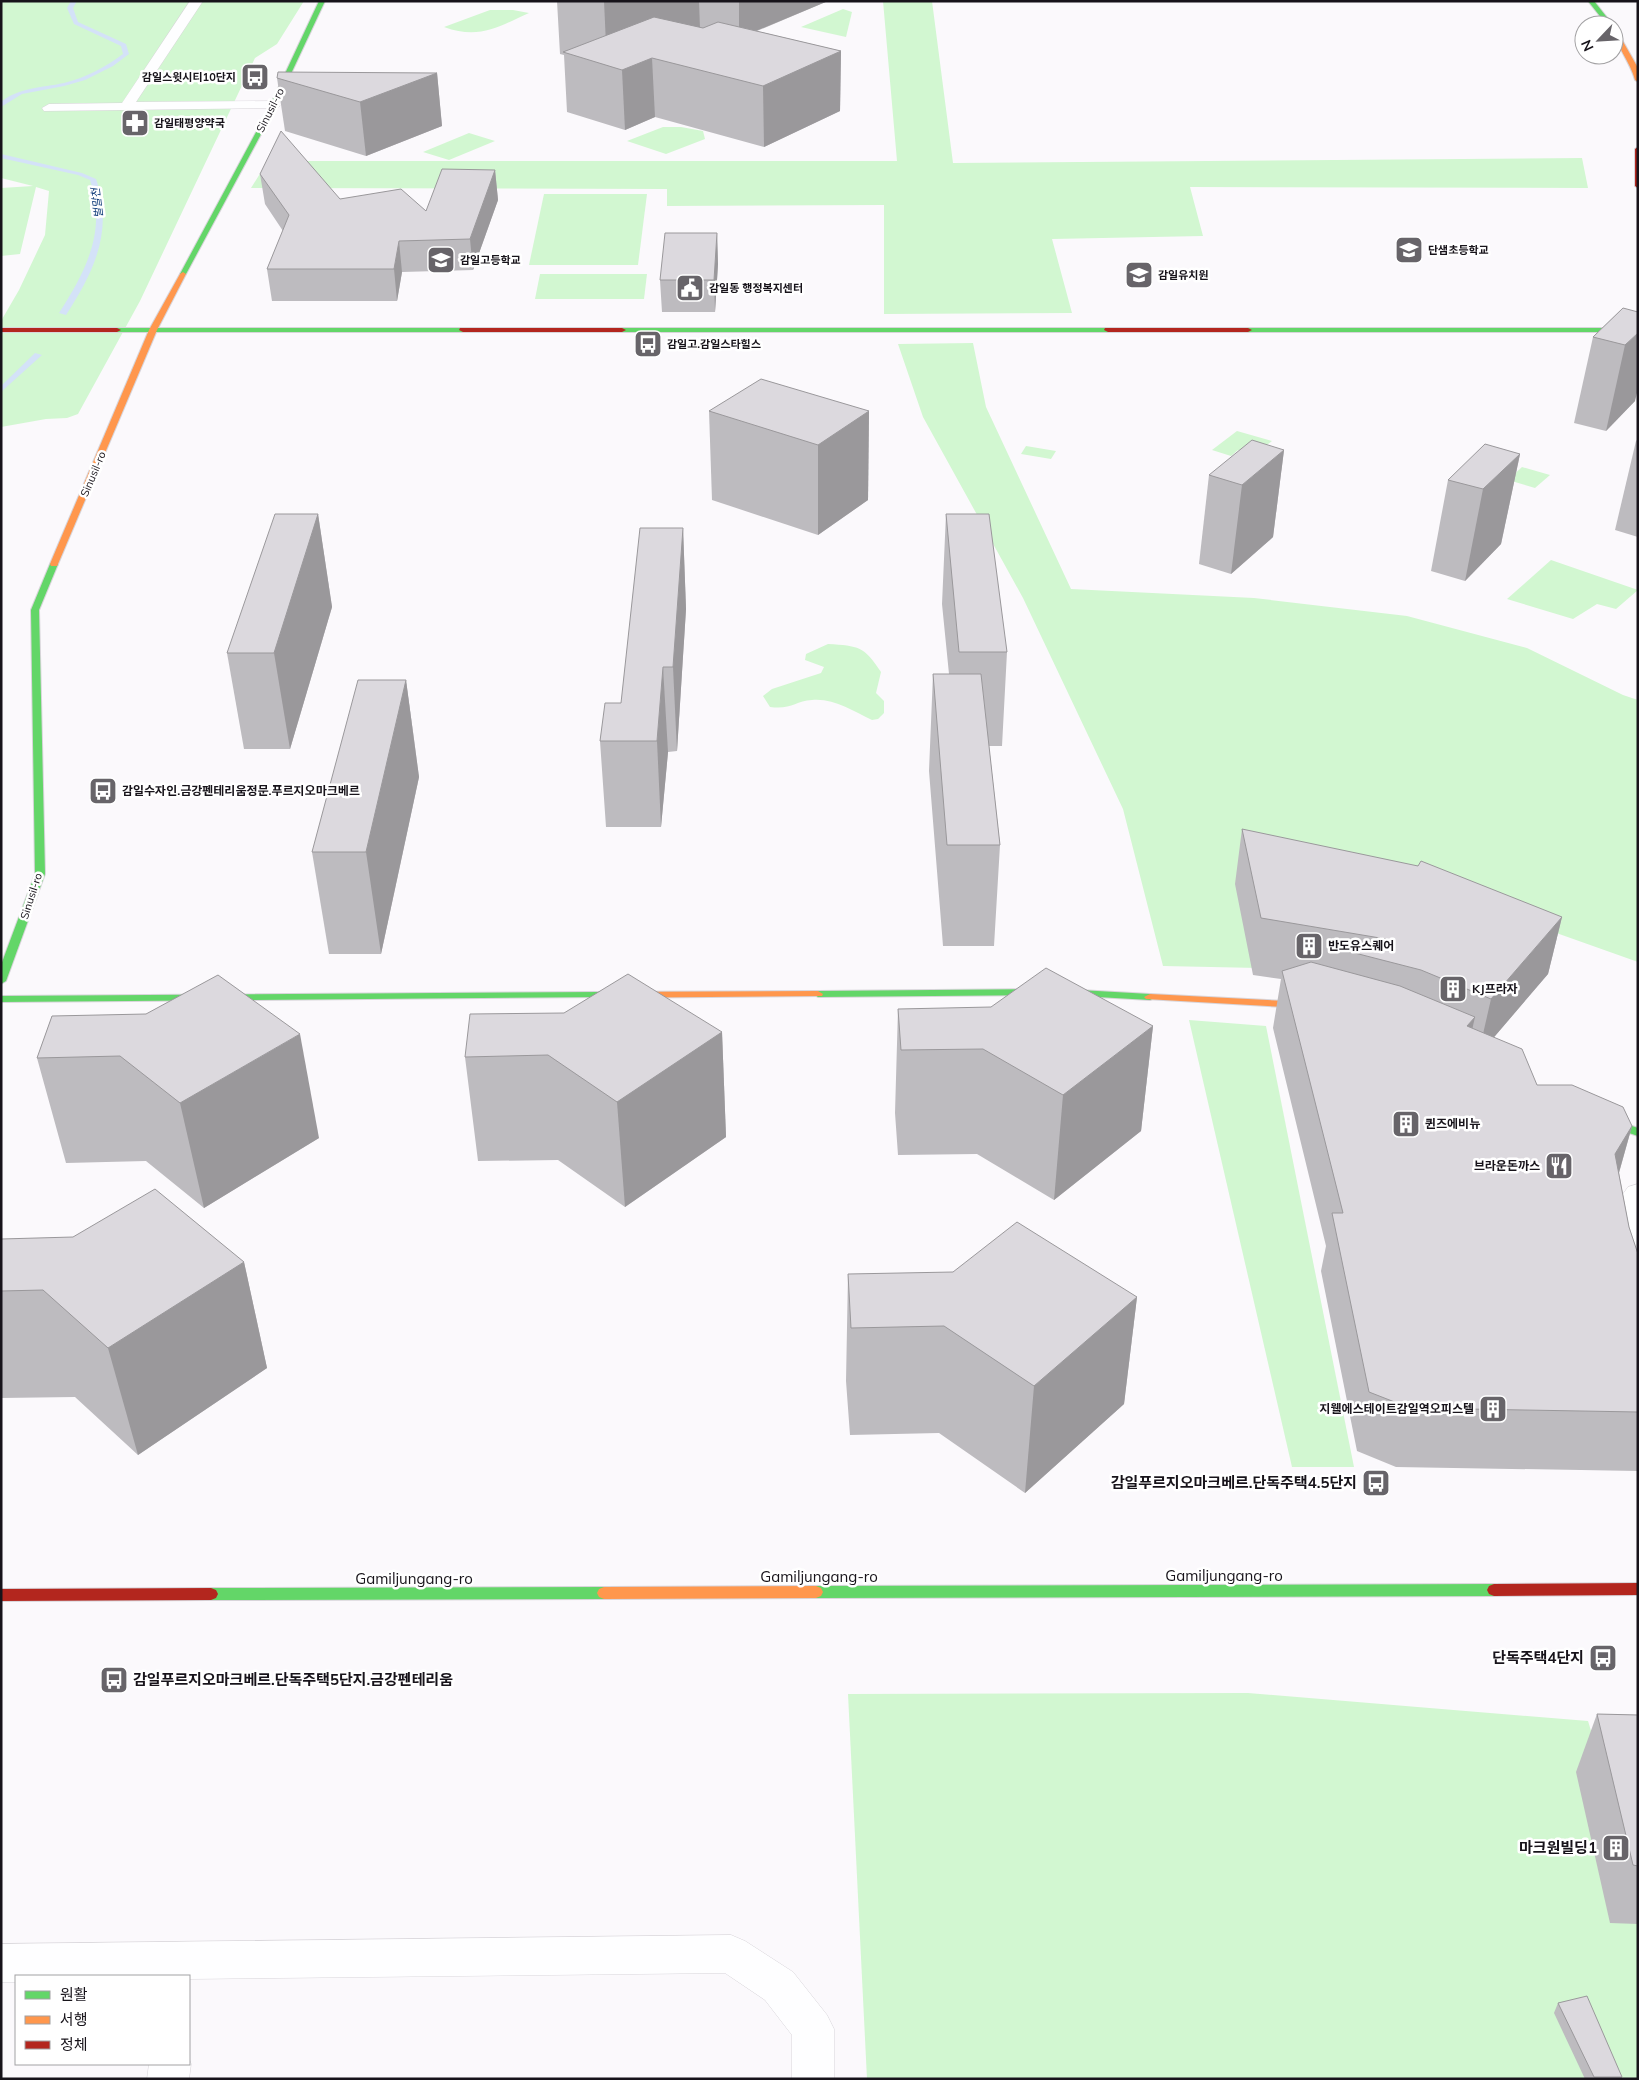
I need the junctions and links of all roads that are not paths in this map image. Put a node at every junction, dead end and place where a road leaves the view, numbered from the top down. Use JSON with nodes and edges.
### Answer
{"nodes":[{"id":1,"x":196,"y":1,"type":"edge"},
{"id":2,"x":322,"y":1,"type":"edge"},
{"id":3,"x":1591,"y":1,"type":"edge"},
{"id":4,"x":1602,"y":15,"type":"edge"},
{"id":5,"x":1624,"y":49,"type":"edge"},
{"id":6,"x":1638,"y":80,"type":"edge"},
{"id":7,"x":273,"y":105,"type":"junction"},
{"id":8,"x":126,"y":107,"type":"junction"},
{"id":9,"x":49,"y":108,"type":"dead end"},
{"id":10,"x":1638,"y":149,"type":"edge"},
{"id":11,"x":1638,"y":186,"type":"edge"},
{"id":12,"x":1,"y":330,"type":"edge"},
{"id":13,"x":153,"y":330,"type":"junction"},
{"id":14,"x":1638,"y":330,"type":"edge"},
{"id":15,"x":1,"y":981,"type":"edge"},
{"id":16,"x":1,"y":1000,"type":"edge"},
{"id":17,"x":1323,"y":1014,"type":"edge"},
{"id":18,"x":1588,"y":1114,"type":"edge"},
{"id":19,"x":1638,"y":1132,"type":"edge"},
{"id":20,"x":1638,"y":1194,"type":"edge"},
{"id":21,"x":1638,"y":1291,"type":"edge"},
{"id":22,"x":1638,"y":1589,"type":"edge"},
{"id":23,"x":1,"y":1596,"type":"edge"},
{"id":24,"x":1,"y":1963,"type":"edge"},
{"id":25,"x":184,"y":1969,"type":"edge"},
{"id":26,"x":170,"y":2065,"type":"edge"},
{"id":27,"x":168,"y":2079,"type":"edge"},
{"id":28,"x":813,"y":2079,"type":"edge"}],
"edges":[{"from":1,"to":8,"type":"street"},
{"from":2,"to":7,"type":"street","name":"Sinusil-ro"},
{"from":3,"to":4,"type":"street"},
{"from":5,"to":6,"type":"street"},
{"from":7,"to":8,"type":"street"},
{"from":7,"to":13,"type":"street","name":"Sinusil-ro"},
{"from":8,"to":9,"type":"street"},
{"from":10,"to":11,"type":"street"},
{"from":12,"to":13,"type":"street"},
{"from":13,"to":14,"type":"street"},
{"from":13,"to":15,"type":"street","name":"Sinusil-ro"},
{"from":16,"to":17,"type":"street"},
{"from":18,"to":19,"type":"street"},
{"from":20,"to":21,"type":"street"},
{"from":22,"to":23,"type":"street","name":"Gamiljungang-ro"},
{"from":24,"to":25,"type":"street"},
{"from":25,"to":28,"type":"street"},
{"from":26,"to":27,"type":"street"}]}
